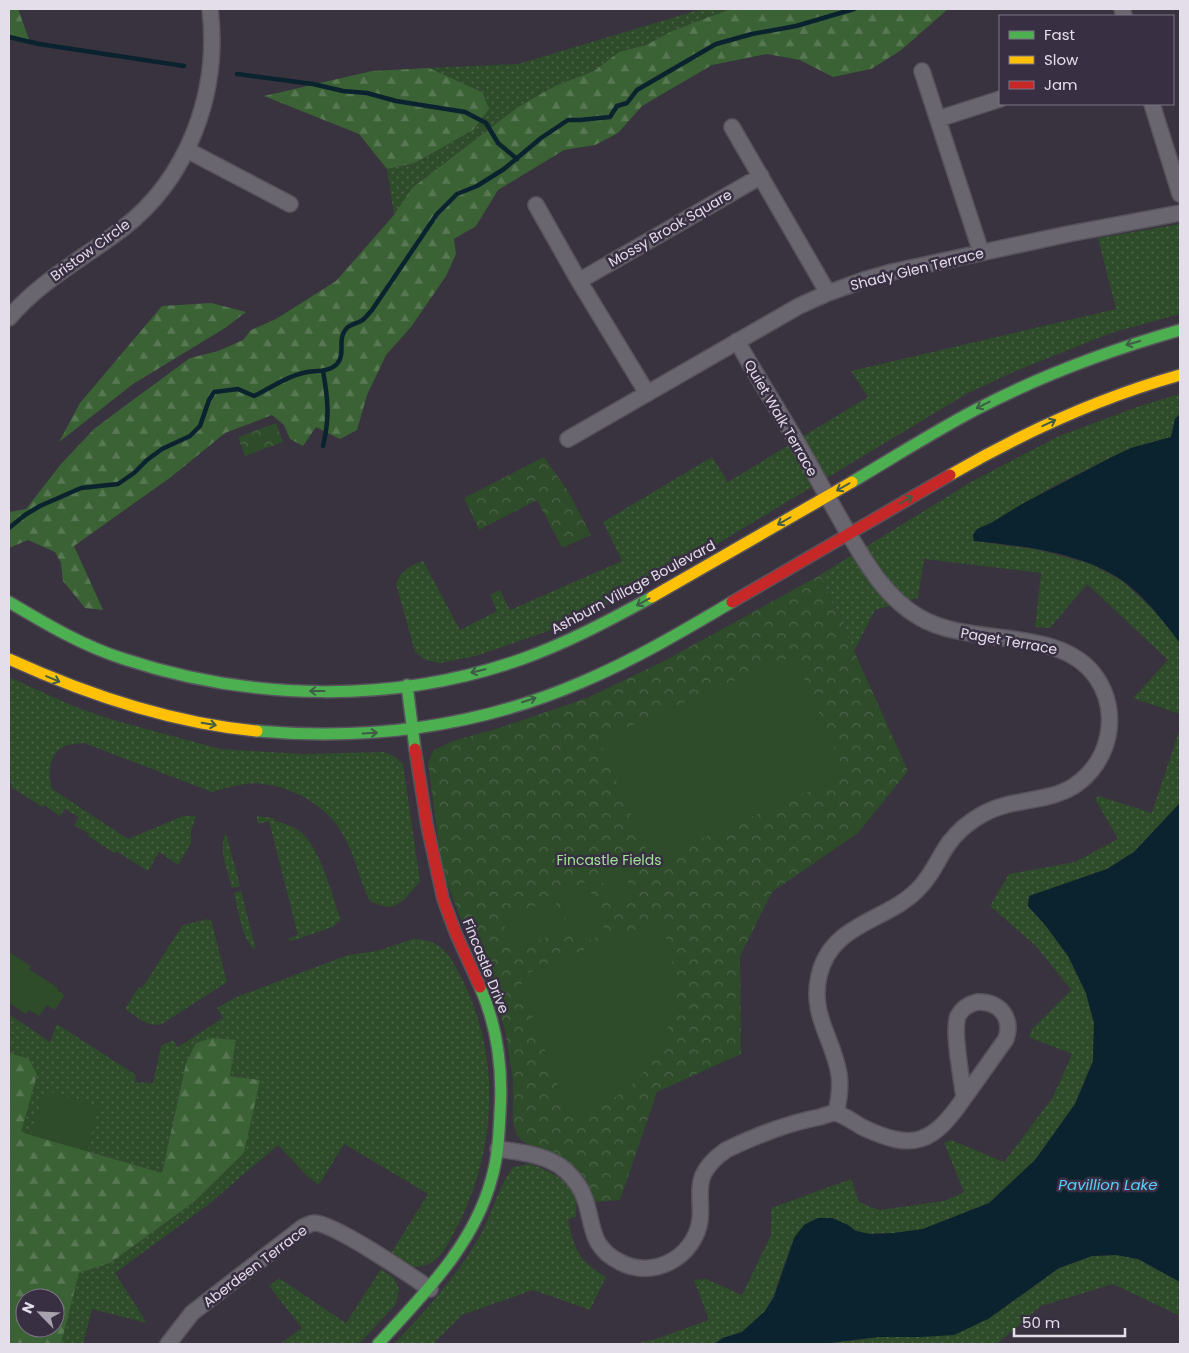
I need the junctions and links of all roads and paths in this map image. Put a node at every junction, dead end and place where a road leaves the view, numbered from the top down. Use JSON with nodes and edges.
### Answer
{"nodes":[{"id":1,"x":210,"y":9,"type":"edge"},
{"id":2,"x":922,"y":71,"type":"dead end"},
{"id":3,"x":999,"y":99,"type":"edge"},
{"id":4,"x":1152,"y":105,"type":"edge"},
{"id":5,"x":938,"y":119,"type":"junction"},
{"id":6,"x":732,"y":127,"type":"dead end"},
{"id":7,"x":187,"y":150,"type":"junction"},
{"id":8,"x":761,"y":176,"type":"junction"},
{"id":9,"x":1180,"y":194,"type":"edge"},
{"id":10,"x":290,"y":204,"type":"dead end"},
{"id":11,"x":536,"y":205,"type":"dead end"},
{"id":12,"x":1180,"y":213,"type":"edge"},
{"id":13,"x":981,"y":252,"type":"junction"},
{"id":14,"x":579,"y":281,"type":"junction"},
{"id":15,"x":828,"y":293,"type":"junction"},
{"id":16,"x":9,"y":318,"type":"edge"},
{"id":17,"x":1180,"y":330,"type":"edge"},
{"id":18,"x":737,"y":341,"type":"junction"},
{"id":19,"x":1180,"y":375,"type":"edge"},
{"id":20,"x":647,"y":393,"type":"junction"},
{"id":21,"x":568,"y":439,"type":"dead end"},
{"id":22,"x":826,"y":496,"type":"junction"},
{"id":23,"x":849,"y":534,"type":"junction"},
{"id":24,"x":9,"y":602,"type":"edge"},
{"id":25,"x":9,"y":659,"type":"edge"},
{"id":26,"x":407,"y":685,"type":"junction"},
{"id":27,"x":412,"y":729,"type":"junction"},
{"id":28,"x":964,"y":1098,"type":"junction"},
{"id":29,"x":836,"y":1113,"type":"junction"},
{"id":30,"x":498,"y":1149,"type":"junction"},
{"id":31,"x":430,"y":1289,"type":"junction"},
{"id":32,"x":168,"y":1344,"type":"edge"},
{"id":33,"x":378,"y":1344,"type":"edge"}],
"edges":[{"from":1,"to":7,"type":"street","name":"Bristow Circle"},
{"from":2,"to":5,"type":"street"},
{"from":3,"to":5,"type":"street"},
{"from":4,"to":9,"type":"street"},
{"from":5,"to":13,"type":"street"},
{"from":6,"to":8,"type":"street"},
{"from":7,"to":10,"type":"street"},
{"from":7,"to":16,"type":"street","name":"Bristow Circle"},
{"from":8,"to":14,"type":"street","name":"Mossy Brook Square"},
{"from":8,"to":15,"type":"street"},
{"from":11,"to":14,"type":"street"},
{"from":12,"to":13,"type":"street","name":"Shady Glen Terrace"},
{"from":13,"to":15,"type":"street","name":"Shady Glen Terrace"},
{"from":14,"to":20,"type":"street"},
{"from":15,"to":18,"type":"street","name":"Shady Glen Terrace"},
{"from":17,"to":22,"type":"main road","name":"Ashburn Village Boulevard","one_way":true},
{"from":18,"to":20,"type":"street","name":"Shady Glen Terrace"},
{"from":18,"to":22,"type":"street","name":"Quiet Walk Terrace"},
{"from":23,"to":19,"type":"main road","one_way":true},
{"from":20,"to":21,"type":"street","name":"Shady Glen Terrace"},
{"from":22,"to":23,"type":"street","name":"Paget Terrace"},
{"from":22,"to":26,"type":"main road","name":"Ashburn Village Boulevard","one_way":true},
{"from":27,"to":23,"type":"main road","one_way":true},
{"from":23,"to":29,"type":"street","name":"Paget Terrace"},
{"from":26,"to":24,"type":"main road","name":"Ashburn Village Boulevard","one_way":true},
{"from":25,"to":27,"type":"main road","one_way":true},
{"from":26,"to":27,"type":"main road","name":"Fincastle Drive"},
{"from":27,"to":30,"type":"main road","name":"Fincastle Drive"},
{"from":28,"to":28,"type":"street"},
{"from":28,"to":29,"type":"street"},
{"from":29,"to":30,"type":"street"},
{"from":30,"to":31,"type":"main road","name":"Fincastle Drive"},
{"from":31,"to":32,"type":"street","name":"Aberdeen Terrace"},
{"from":31,"to":33,"type":"main road","name":"Fincastle Drive"}]}
